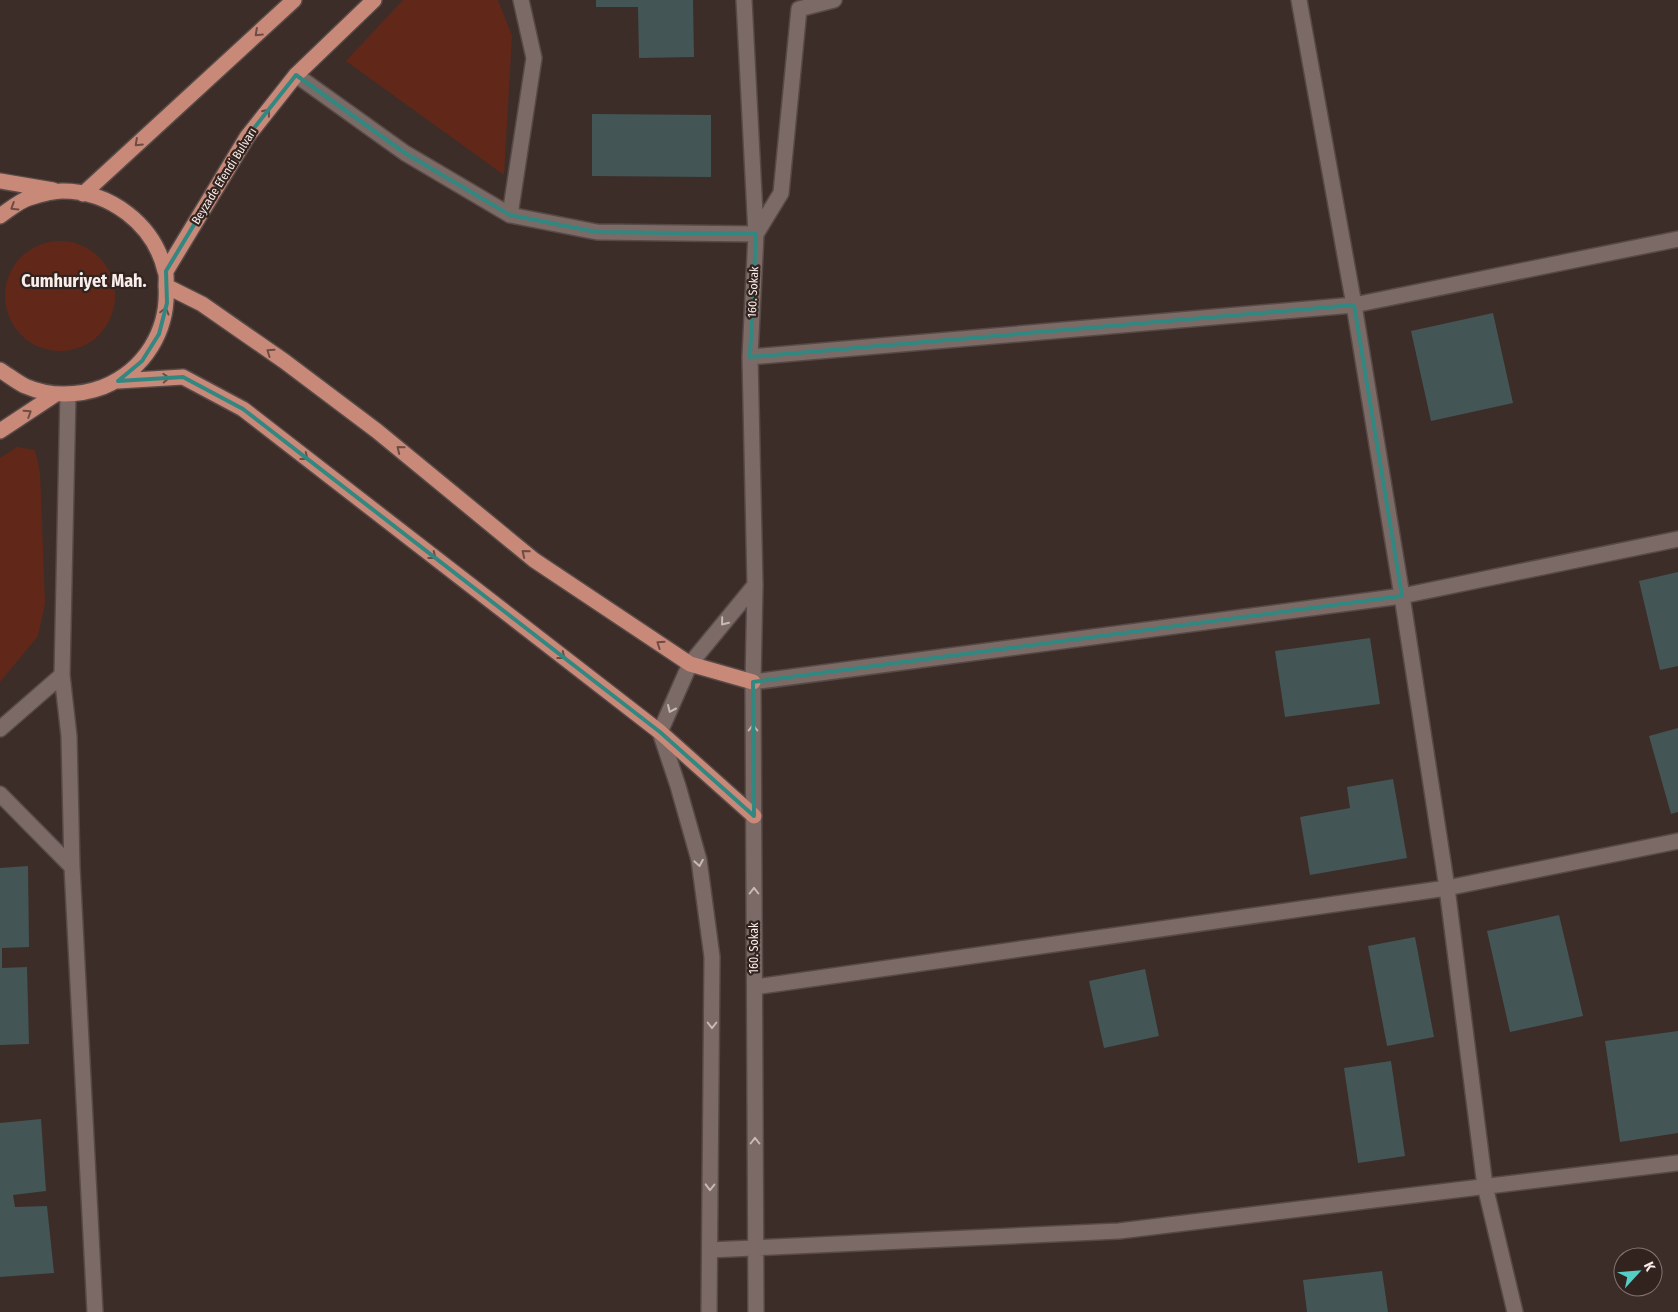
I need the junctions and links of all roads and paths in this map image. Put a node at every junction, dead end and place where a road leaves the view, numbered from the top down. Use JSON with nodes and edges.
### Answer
{"nodes":[{"id":1,"x":294,"y":0,"type":"edge"},
{"id":2,"x":374,"y":0,"type":"edge"},
{"id":3,"x":521,"y":0,"type":"edge"},
{"id":4,"x":744,"y":0,"type":"edge"},
{"id":5,"x":834,"y":0,"type":"edge"},
{"id":6,"x":1299,"y":0,"type":"edge"},
{"id":7,"x":296,"y":75,"type":"junction"},
{"id":8,"x":0,"y":181,"type":"edge"},
{"id":9,"x":62,"y":191,"type":"junction"},
{"id":10,"x":83,"y":194,"type":"junction"},
{"id":11,"x":510,"y":215,"type":"junction"},
{"id":12,"x":0,"y":216,"type":"edge"},
{"id":13,"x":756,"y":234,"type":"junction"},
{"id":14,"x":1678,"y":239,"type":"edge"},
{"id":15,"x":166,"y":278,"type":"junction"},
{"id":16,"x":1354,"y":305,"type":"junction"},
{"id":17,"x":750,"y":357,"type":"junction"},
{"id":18,"x":0,"y":370,"type":"edge"},
{"id":19,"x":118,"y":381,"type":"junction"},
{"id":20,"x":62,"y":394,"type":"junction"},
{"id":21,"x":0,"y":431,"type":"edge"},
{"id":22,"x":1678,"y":539,"type":"edge"},
{"id":23,"x":755,"y":585,"type":"junction"},
{"id":24,"x":1402,"y":596,"type":"junction"},
{"id":25,"x":690,"y":664,"type":"junction"},
{"id":26,"x":62,"y":675,"type":"junction"},
{"id":27,"x":752,"y":682,"type":"junction"},
{"id":28,"x":0,"y":729,"type":"edge"},
{"id":29,"x":660,"y":732,"type":"junction"},
{"id":30,"x":0,"y":794,"type":"edge"},
{"id":31,"x":754,"y":816,"type":"junction"},
{"id":32,"x":1678,"y":841,"type":"edge"},
{"id":33,"x":72,"y":867,"type":"junction"},
{"id":34,"x":1447,"y":888,"type":"junction"},
{"id":35,"x":755,"y":986,"type":"junction"},
{"id":36,"x":1678,"y":1163,"type":"edge"},
{"id":37,"x":1485,"y":1186,"type":"junction"},
{"id":38,"x":755,"y":1248,"type":"junction"},
{"id":39,"x":710,"y":1250,"type":"junction"},
{"id":40,"x":91,"y":1312,"type":"edge"},
{"id":41,"x":709,"y":1312,"type":"edge"},
{"id":42,"x":756,"y":1312,"type":"edge"},
{"id":43,"x":1515,"y":1312,"type":"edge"}],
"edges":[{"from":1,"to":10,"type":"main road","one_way":true},
{"from":2,"to":7,"type":"main road","name":"Beyzade Efendi Bulvarı"},
{"from":3,"to":11,"type":"street"},
{"from":4,"to":13,"type":"street","name":"160. Sokak"},
{"from":5,"to":13,"type":"street"},
{"from":6,"to":16,"type":"street"},
{"from":7,"to":11,"type":"street"},
{"from":15,"to":7,"type":"main road","name":"Beyzade Efendi Bulvarı","one_way":true},
{"from":8,"to":9,"type":"main road"},
{"from":9,"to":10,"type":"main road"},
{"from":9,"to":12,"type":"main road","one_way":true},
{"from":10,"to":15,"type":"main road"},
{"from":11,"to":13,"type":"street"},
{"from":13,"to":17,"type":"street","name":"160. Sokak"},
{"from":14,"to":16,"type":"street"},
{"from":19,"to":15,"type":"main road","one_way":true},
{"from":25,"to":15,"type":"main road","one_way":true},
{"from":16,"to":17,"type":"street"},
{"from":16,"to":24,"type":"street"},
{"from":17,"to":23,"type":"street","name":"160. Sokak"},
{"from":18,"to":20,"type":"main road"},
{"from":19,"to":20,"type":"main road"},
{"from":19,"to":29,"type":"main road","one_way":true},
{"from":21,"to":20,"type":"main road","one_way":true},
{"from":20,"to":26,"type":"street"},
{"from":22,"to":24,"type":"street"},
{"from":23,"to":25,"type":"street","one_way":true},
{"from":23,"to":27,"type":"street","name":"160. Sokak"},
{"from":24,"to":27,"type":"street"},
{"from":24,"to":34,"type":"street"},
{"from":25,"to":27,"type":"main road"},
{"from":25,"to":29,"type":"street","one_way":true},
{"from":26,"to":28,"type":"street"},
{"from":26,"to":33,"type":"street"},
{"from":31,"to":27,"type":"street","name":"160. Sokak","one_way":true},
{"from":29,"to":31,"type":"main road"},
{"from":29,"to":39,"type":"street","one_way":true},
{"from":30,"to":33,"type":"street"},
{"from":35,"to":31,"type":"street","name":"160. Sokak","one_way":true},
{"from":32,"to":34,"type":"street"},
{"from":33,"to":40,"type":"street"},
{"from":34,"to":35,"type":"street"},
{"from":34,"to":37,"type":"street"},
{"from":38,"to":35,"type":"street","name":"160. Sokak","one_way":true},
{"from":36,"to":37,"type":"street"},
{"from":37,"to":38,"type":"street"},
{"from":37,"to":43,"type":"street"},
{"from":38,"to":39,"type":"street"},
{"from":38,"to":42,"type":"street","name":"160. Sokak"},
{"from":39,"to":41,"type":"street"}]}
